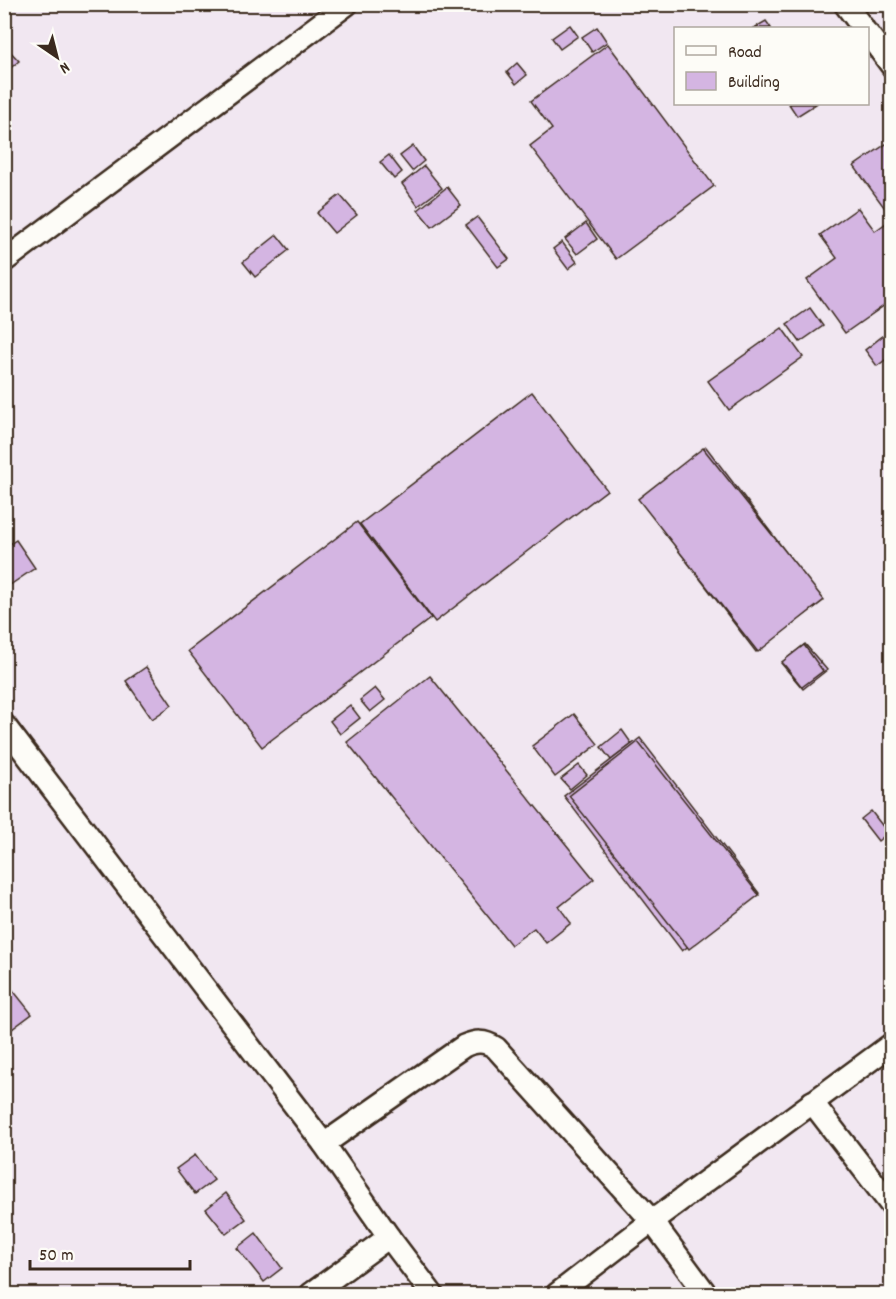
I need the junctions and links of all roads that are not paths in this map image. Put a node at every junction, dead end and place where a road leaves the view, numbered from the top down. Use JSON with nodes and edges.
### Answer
{"nodes":[{"id":1,"x":347,"y":4,"type":"edge"},
{"id":2,"x":845,"y":4,"type":"edge"},
{"id":3,"x":862,"y":27,"type":"edge"},
{"id":4,"x":869,"y":37,"type":"edge"},
{"id":5,"x":891,"y":66,"type":"edge"},
{"id":6,"x":4,"y":261,"type":"edge"},
{"id":7,"x":4,"y":725,"type":"edge"},
{"id":8,"x":891,"y":1044,"type":"edge"},
{"id":9,"x":812,"y":1102,"type":"junction"},
{"id":10,"x":324,"y":1144,"type":"junction"},
{"id":11,"x":891,"y":1206,"type":"edge"},
{"id":12,"x":652,"y":1221,"type":"junction"},
{"id":13,"x":389,"y":1237,"type":"junction"},
{"id":14,"x":311,"y":1294,"type":"edge"},
{"id":15,"x":432,"y":1294,"type":"edge"},
{"id":16,"x":557,"y":1294,"type":"edge"},
{"id":17,"x":706,"y":1294,"type":"edge"}],
"edges":[{"from":1,"to":6,"type":"street"},
{"from":2,"to":3,"type":"street"},
{"from":4,"to":5,"type":"street"},
{"from":7,"to":10,"type":"street"},
{"from":8,"to":9,"type":"street"},
{"from":9,"to":11,"type":"street"},
{"from":9,"to":12,"type":"street"},
{"from":10,"to":12,"type":"street"},
{"from":10,"to":13,"type":"street"},
{"from":12,"to":16,"type":"street"},
{"from":12,"to":17,"type":"street"},
{"from":13,"to":14,"type":"street"},
{"from":13,"to":15,"type":"street"}]}
